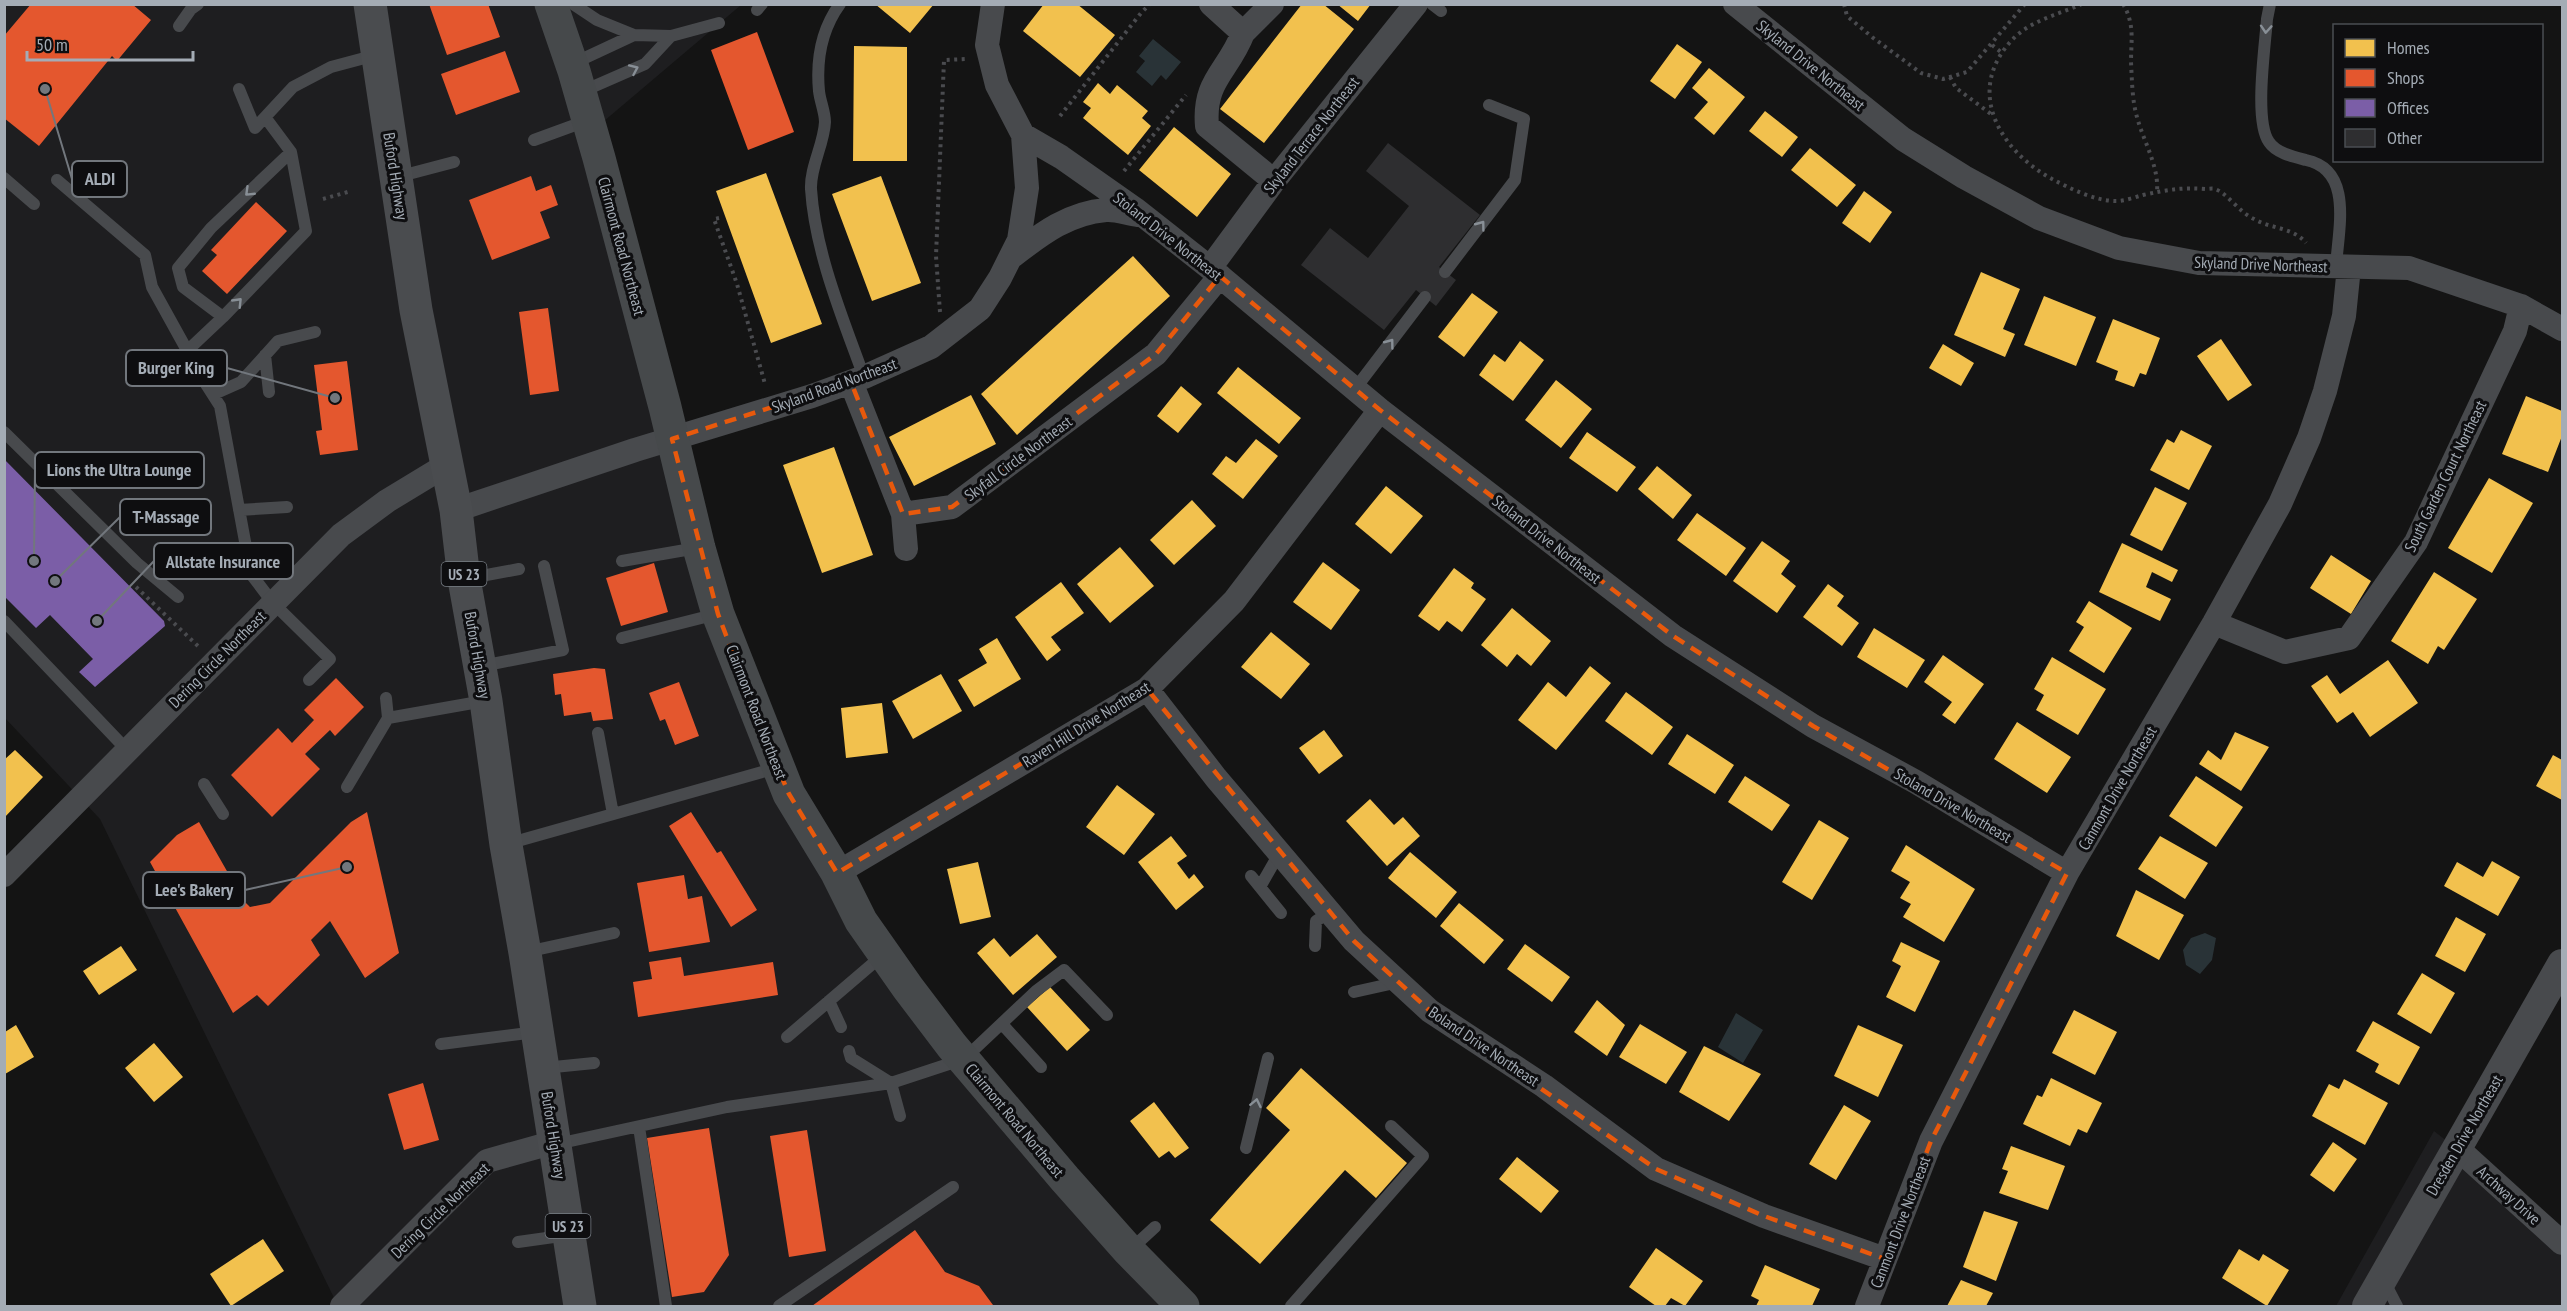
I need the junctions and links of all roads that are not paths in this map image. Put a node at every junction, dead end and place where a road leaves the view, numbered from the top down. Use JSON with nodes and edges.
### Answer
{"nodes":[{"id":1,"x":198,"y":4,"type":"edge"},
{"id":2,"x":370,"y":4,"type":"edge"},
{"id":3,"x":550,"y":4,"type":"edge"},
{"id":4,"x":573,"y":4,"type":"edge"},
{"id":5,"x":840,"y":4,"type":"edge"},
{"id":6,"x":993,"y":4,"type":"edge"},
{"id":7,"x":1211,"y":4,"type":"edge"},
{"id":8,"x":1272,"y":4,"type":"edge"},
{"id":9,"x":1416,"y":4,"type":"edge"},
{"id":10,"x":1735,"y":4,"type":"edge"},
{"id":11,"x":2271,"y":4,"type":"edge"},
{"id":12,"x":719,"y":23,"type":"dead end"},
{"id":13,"x":179,"y":27,"type":"dead end"},
{"id":14,"x":1244,"y":33,"type":"junction"},
{"id":15,"x":634,"y":35,"type":"junction"},
{"id":16,"x":671,"y":36,"type":"junction"},
{"id":17,"x":378,"y":55,"type":"junction"},
{"id":18,"x":239,"y":89,"type":"dead end"},
{"id":19,"x":580,"y":92,"type":"junction"},
{"id":20,"x":1489,"y":105,"type":"dead end"},
{"id":21,"x":265,"y":117,"type":"junction"},
{"id":22,"x":1023,"y":135,"type":"junction"},
{"id":23,"x":534,"y":140,"type":"dead end"},
{"id":24,"x":291,"y":152,"type":"junction"},
{"id":25,"x":454,"y":162,"type":"dead end"},
{"id":26,"x":396,"y":177,"type":"junction"},
{"id":27,"x":4,"y":178,"type":"edge"},
{"id":28,"x":57,"y":180,"type":"dead end"},
{"id":29,"x":1274,"y":181,"type":"junction"},
{"id":30,"x":33,"y":204,"type":"dead end"},
{"id":31,"x":1144,"y":216,"type":"junction"},
{"id":32,"x":1010,"y":258,"type":"junction"},
{"id":33,"x":2342,"y":267,"type":"junction"},
{"id":34,"x":1215,"y":272,"type":"junction"},
{"id":35,"x":1445,"y":272,"type":"dead end"},
{"id":36,"x":1425,"y":297,"type":"dead end"},
{"id":37,"x":2521,"y":306,"type":"junction"},
{"id":38,"x":223,"y":317,"type":"junction"},
{"id":39,"x":2562,"y":329,"type":"edge"},
{"id":40,"x":315,"y":332,"type":"dead end"},
{"id":41,"x":188,"y":350,"type":"junction"},
{"id":42,"x":265,"y":355,"type":"junction"},
{"id":43,"x":857,"y":380,"type":"junction"},
{"id":44,"x":1355,"y":389,"type":"junction"},
{"id":45,"x":269,"y":392,"type":"dead end"},
{"id":46,"x":214,"y":394,"type":"junction"},
{"id":47,"x":1380,"y":410,"type":"junction"},
{"id":48,"x":4,"y":432,"type":"edge"},
{"id":49,"x":672,"y":439,"type":"junction"},
{"id":50,"x":448,"y":464,"type":"junction"},
{"id":51,"x":287,"y":507,"type":"dead end"},
{"id":52,"x":239,"y":510,"type":"junction"},
{"id":53,"x":456,"y":510,"type":"junction"},
{"id":54,"x":903,"y":514,"type":"junction"},
{"id":55,"x":699,"y":548,"type":"junction"},
{"id":56,"x":906,"y":549,"type":"dead end"},
{"id":57,"x":622,"y":561,"type":"dead end"},
{"id":58,"x":544,"y":566,"type":"dead end"},
{"id":59,"x":519,"y":569,"type":"dead end"},
{"id":60,"x":464,"y":579,"type":"junction"},
{"id":61,"x":178,"y":597,"type":"dead end"},
{"id":62,"x":273,"y":603,"type":"junction"},
{"id":63,"x":718,"y":614,"type":"junction"},
{"id":64,"x":4,"y":621,"type":"edge"},
{"id":65,"x":2214,"y":623,"type":"junction"},
{"id":66,"x":622,"y":638,"type":"dead end"},
{"id":67,"x":480,"y":666,"type":"junction"},
{"id":68,"x":309,"y":680,"type":"dead end"},
{"id":69,"x":1147,"y":689,"type":"junction"},
{"id":70,"x":386,"y":698,"type":"dead end"},
{"id":71,"x":486,"y":701,"type":"junction"},
{"id":72,"x":388,"y":718,"type":"junction"},
{"id":73,"x":598,"y":733,"type":"dead end"},
{"id":74,"x":127,"y":750,"type":"junction"},
{"id":75,"x":778,"y":768,"type":"junction"},
{"id":76,"x":204,"y":784,"type":"dead end"},
{"id":77,"x":347,"y":787,"type":"dead end"},
{"id":78,"x":224,"y":814,"type":"dead end"},
{"id":79,"x":614,"y":814,"type":"junction"},
{"id":80,"x":506,"y":844,"type":"junction"},
{"id":81,"x":1280,"y":852,"type":"junction"},
{"id":82,"x":837,"y":873,"type":"junction"},
{"id":83,"x":2067,"y":873,"type":"junction"},
{"id":84,"x":4,"y":875,"type":"edge"},
{"id":85,"x":1251,"y":876,"type":"dead end"},
{"id":86,"x":1260,"y":887,"type":"junction"},
{"id":87,"x":1330,"y":912,"type":"junction"},
{"id":88,"x":1281,"y":913,"type":"dead end"},
{"id":89,"x":614,"y":933,"type":"dead end"},
{"id":90,"x":1315,"y":946,"type":"dead end"},
{"id":91,"x":525,"y":953,"type":"junction"},
{"id":92,"x":884,"y":954,"type":"junction"},
{"id":93,"x":2562,"y":964,"type":"edge"},
{"id":94,"x":1399,"y":982,"type":"junction"},
{"id":95,"x":1354,"y":992,"type":"dead end"},
{"id":96,"x":829,"y":1001,"type":"junction"},
{"id":97,"x":1107,"y":1015,"type":"dead end"},
{"id":98,"x":1002,"y":1024,"type":"junction"},
{"id":99,"x":841,"y":1027,"type":"dead end"},
{"id":100,"x":537,"y":1032,"type":"junction"},
{"id":101,"x":786,"y":1037,"type":"dead end"},
{"id":102,"x":441,"y":1044,"type":"dead end"},
{"id":103,"x":849,"y":1051,"type":"dead end"},
{"id":104,"x":1268,"y":1058,"type":"dead end"},
{"id":105,"x":964,"y":1059,"type":"junction"},
{"id":106,"x":594,"y":1063,"type":"dead end"},
{"id":107,"x":1041,"y":1067,"type":"dead end"},
{"id":108,"x":543,"y":1068,"type":"junction"},
{"id":109,"x":891,"y":1083,"type":"junction"},
{"id":110,"x":900,"y":1116,"type":"dead end"},
{"id":111,"x":639,"y":1126,"type":"junction"},
{"id":112,"x":1391,"y":1126,"type":"dead end"},
{"id":113,"x":555,"y":1143,"type":"junction"},
{"id":114,"x":2456,"y":1147,"type":"junction"},
{"id":115,"x":1246,"y":1148,"type":"dead end"},
{"id":116,"x":953,"y":1187,"type":"dead end"},
{"id":117,"x":1155,"y":1227,"type":"dead end"},
{"id":118,"x":569,"y":1235,"type":"junction"},
{"id":119,"x":518,"y":1242,"type":"dead end"},
{"id":120,"x":2562,"y":1243,"type":"edge"},
{"id":121,"x":1129,"y":1251,"type":"junction"},
{"id":122,"x":1885,"y":1259,"type":"junction"},
{"id":123,"x":2383,"y":1278,"type":"junction"},
{"id":124,"x":342,"y":1306,"type":"edge"},
{"id":125,"x":580,"y":1306,"type":"edge"},
{"id":126,"x":666,"y":1306,"type":"edge"},
{"id":127,"x":779,"y":1306,"type":"edge"},
{"id":128,"x":1184,"y":1306,"type":"edge"},
{"id":129,"x":1292,"y":1306,"type":"edge"},
{"id":130,"x":1867,"y":1306,"type":"edge"},
{"id":131,"x":2367,"y":1306,"type":"edge"},
{"id":132,"x":2397,"y":1306,"type":"edge"}],
"edges":[{"from":1,"to":13,"type":"lane"},
{"from":2,"to":17,"type":"main road","name":"Buford Highway","number":"US 23"},
{"from":3,"to":19,"type":"main road","name":"Clairmont Road Northeast"},
{"from":4,"to":15,"type":"lane"},
{"from":5,"to":43,"type":"lane"},
{"from":6,"to":22,"type":"street","name":"Skyland Road Northeast"},
{"from":7,"to":14,"type":"street"},
{"from":8,"to":14,"type":"street"},
{"from":9,"to":29,"type":"street","name":"Skyland Terrace Northeast"},
{"from":10,"to":33,"type":"street","name":"Skyland Drive Northeast"},
{"from":11,"to":33,"type":"lane","one_way":true},
{"from":12,"to":16,"type":"lane"},
{"from":14,"to":29,"type":"street"},
{"from":15,"to":16,"type":"lane"},
{"from":15,"to":19,"type":"lane"},
{"from":19,"to":16,"type":"lane","one_way":true},
{"from":17,"to":21,"type":"lane"},
{"from":17,"to":26,"type":"main road","name":"Buford Highway","number":"US 23"},
{"from":18,"to":21,"type":"lane"},
{"from":19,"to":23,"type":"lane"},
{"from":19,"to":49,"type":"main road","name":"Clairmont Road Northeast"},
{"from":35,"to":20,"type":"lane","one_way":true},
{"from":21,"to":24,"type":"lane"},
{"from":22,"to":31,"type":"street","name":"Stoland Drive Northeast"},
{"from":22,"to":32,"type":"street","name":"Skyland Road Northeast"},
{"from":38,"to":24,"type":"lane","one_way":true},
{"from":24,"to":38,"type":"lane","one_way":true},
{"from":25,"to":26,"type":"lane"},
{"from":26,"to":50,"type":"main road","name":"Buford Highway","number":"US 23"},
{"from":27,"to":30,"type":"lane"},
{"from":28,"to":41,"type":"lane"},
{"from":29,"to":34,"type":"street","name":"Skyland Terrace Northeast"},
{"from":31,"to":32,"type":"street"},
{"from":31,"to":34,"type":"street","name":"Stoland Drive Northeast"},
{"from":32,"to":43,"type":"street","name":"Skyland Road Northeast"},
{"from":33,"to":37,"type":"street","name":"Skyland Drive Northeast"},
{"from":33,"to":65,"type":"street","name":"Canmont Drive Northeast"},
{"from":34,"to":44,"type":"street","name":"Stoland Drive Northeast"},
{"from":34,"to":54,"type":"street","name":"Skyfall Circle Northeast"},
{"from":44,"to":36,"type":"lane","one_way":true},
{"from":37,"to":39,"type":"street","name":"Skyland Drive Northeast"},
{"from":37,"to":65,"type":"street","name":"South Garden Court Northeast"},
{"from":38,"to":41,"type":"lane"},
{"from":40,"to":42,"type":"lane"},
{"from":41,"to":46,"type":"lane"},
{"from":42,"to":45,"type":"lane"},
{"from":42,"to":46,"type":"lane"},
{"from":43,"to":49,"type":"street","name":"Skyland Road Northeast"},
{"from":43,"to":54,"type":"street"},
{"from":44,"to":47,"type":"street","name":"Stoland Drive Northeast"},
{"from":46,"to":52,"type":"lane"},
{"from":47,"to":69,"type":"street","name":"Raven Hill Drive Northeast"},
{"from":47,"to":83,"type":"street","name":"Stoland Drive Northeast"},
{"from":48,"to":61,"type":"lane"},
{"from":49,"to":53,"type":"street","name":"Skyland Road Northeast"},
{"from":49,"to":55,"type":"main road","name":"Clairmont Road Northeast"},
{"from":50,"to":53,"type":"main road","name":"Buford Highway","number":"US 23"},
{"from":50,"to":62,"type":"street","name":"Dering Circle Northeast"},
{"from":51,"to":52,"type":"lane"},
{"from":52,"to":62,"type":"lane"},
{"from":53,"to":60,"type":"main road","name":"Buford Highway","number":"US 23"},
{"from":54,"to":56,"type":"street"},
{"from":55,"to":57,"type":"lane"},
{"from":55,"to":63,"type":"main road","name":"Clairmont Road Northeast"},
{"from":58,"to":67,"type":"lane"},
{"from":59,"to":60,"type":"lane"},
{"from":60,"to":67,"type":"main road","name":"Buford Highway","number":"US 23"},
{"from":62,"to":68,"type":"lane"},
{"from":62,"to":74,"type":"street","name":"Dering Circle Northeast"},
{"from":63,"to":66,"type":"lane"},
{"from":63,"to":75,"type":"main road","name":"Clairmont Road Northeast"},
{"from":64,"to":74,"type":"lane"},
{"from":65,"to":83,"type":"street","name":"Canmont Drive Northeast"},
{"from":67,"to":71,"type":"main road","name":"Buford Highway","number":"US 23"},
{"from":69,"to":81,"type":"street","name":"Boland Drive Northeast"},
{"from":69,"to":82,"type":"street","name":"Raven Hill Drive Northeast"},
{"from":70,"to":72,"type":"lane"},
{"from":71,"to":72,"type":"lane"},
{"from":71,"to":80,"type":"main road","name":"Buford Highway","number":"US 23"},
{"from":72,"to":77,"type":"lane"},
{"from":73,"to":79,"type":"lane"},
{"from":74,"to":84,"type":"street","name":"Dering Circle Northeast"},
{"from":75,"to":79,"type":"lane"},
{"from":75,"to":82,"type":"main road","name":"Clairmont Road Northeast"},
{"from":76,"to":78,"type":"lane"},
{"from":79,"to":80,"type":"lane"},
{"from":80,"to":91,"type":"main road","name":"Buford Highway","number":"US 23"},
{"from":81,"to":86,"type":"lane"},
{"from":81,"to":87,"type":"street","name":"Boland Drive Northeast"},
{"from":82,"to":92,"type":"main road","name":"Clairmont Road Northeast"},
{"from":83,"to":122,"type":"street","name":"Canmont Drive Northeast"},
{"from":85,"to":86,"type":"lane"},
{"from":86,"to":88,"type":"lane"},
{"from":87,"to":90,"type":"lane"},
{"from":87,"to":94,"type":"street","name":"Boland Drive Northeast"},
{"from":89,"to":91,"type":"lane"},
{"from":91,"to":100,"type":"main road","name":"Buford Highway","number":"US 23"},
{"from":92,"to":96,"type":"lane"},
{"from":92,"to":105,"type":"main road","name":"Clairmont Road Northeast"},
{"from":93,"to":114,"type":"street","name":"Dresden Drive Northeast"},
{"from":94,"to":95,"type":"lane"},
{"from":94,"to":122,"type":"street","name":"Boland Drive Northeast"},
{"from":96,"to":99,"type":"lane"},
{"from":96,"to":101,"type":"lane"},
{"from":97,"to":98,"type":"lane"},
{"from":98,"to":105,"type":"lane"},
{"from":98,"to":107,"type":"lane"},
{"from":100,"to":102,"type":"lane"},
{"from":100,"to":108,"type":"main road","name":"Buford Highway","number":"US 23"},
{"from":103,"to":109,"type":"lane"},
{"from":115,"to":104,"type":"lane","one_way":true},
{"from":105,"to":109,"type":"lane"},
{"from":105,"to":121,"type":"main road","name":"Clairmont Road Northeast"},
{"from":106,"to":108,"type":"lane"},
{"from":108,"to":113,"type":"main road","name":"Buford Highway","number":"US 23"},
{"from":109,"to":110,"type":"lane"},
{"from":109,"to":111,"type":"lane"},
{"from":111,"to":113,"type":"lane"},
{"from":111,"to":126,"type":"lane"},
{"from":112,"to":129,"type":"lane"},
{"from":113,"to":118,"type":"main road","name":"Buford Highway","number":"US 23"},
{"from":113,"to":124,"type":"street","name":"Dering Circle Northeast"},
{"from":114,"to":120,"type":"street","name":"Archway Drive"},
{"from":114,"to":123,"type":"street","name":"Dresden Drive Northeast"},
{"from":116,"to":127,"type":"lane"},
{"from":117,"to":121,"type":"lane"},
{"from":118,"to":119,"type":"lane"},
{"from":118,"to":125,"type":"main road","name":"Buford Highway","number":"US 23"},
{"from":121,"to":128,"type":"main road","name":"Clairmont Road Northeast"},
{"from":122,"to":130,"type":"street","name":"Canmont Drive Northeast"},
{"from":123,"to":131,"type":"street","name":"Dresden Drive Northeast"},
{"from":123,"to":132,"type":"lane"}]}
